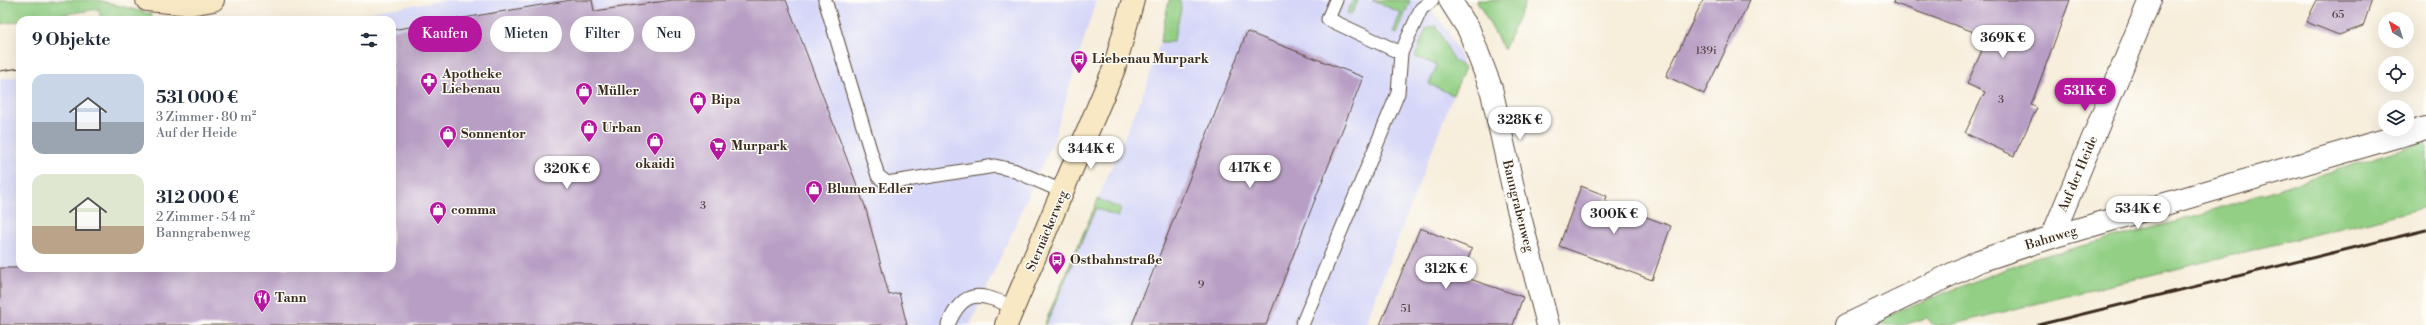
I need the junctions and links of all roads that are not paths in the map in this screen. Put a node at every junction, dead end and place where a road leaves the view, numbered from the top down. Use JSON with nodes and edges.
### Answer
{"nodes":[{"id":1,"x":147,"y":0,"type":"edge"},
{"id":2,"x":213,"y":0,"type":"edge"},
{"id":3,"x":825,"y":0,"type":"edge"},
{"id":4,"x":1133,"y":0,"type":"edge"},
{"id":5,"x":1336,"y":0,"type":"edge"},
{"id":6,"x":1432,"y":0,"type":"edge"},
{"id":7,"x":1450,"y":0,"type":"edge"},
{"id":8,"x":2150,"y":0,"type":"edge"},
{"id":9,"x":1401,"y":53,"type":"junction"},
{"id":10,"x":2426,"y":128,"type":"edge"},
{"id":11,"x":1064,"y":192,"type":"junction"},
{"id":12,"x":2052,"y":237,"type":"junction"},
{"id":13,"x":1010,"y":316,"type":"edge"},
{"id":14,"x":948,"y":325,"type":"edge"},
{"id":15,"x":1302,"y":325,"type":"edge"},
{"id":16,"x":1548,"y":325,"type":"edge"},
{"id":17,"x":1847,"y":325,"type":"edge"}],
"edges":[{"from":1,"to":2,"type":"main road"},
{"from":3,"to":11,"type":"lane"},
{"from":4,"to":11,"type":"main road","name":"Sternäckerweg"},
{"from":5,"to":9,"type":"lane"},
{"from":6,"to":9,"type":"lane"},
{"from":7,"to":16,"type":"street","name":"Banngrabenweg"},
{"from":8,"to":12,"type":"street","name":"Auf der Heide"},
{"from":9,"to":15,"type":"lane"},
{"from":10,"to":12,"type":"street","name":"Bahnweg"},
{"from":11,"to":13,"type":"main road","name":"Sternäckerweg"},
{"from":12,"to":17,"type":"street","name":"Bahnweg"},
{"from":13,"to":14,"type":"lane"}]}
